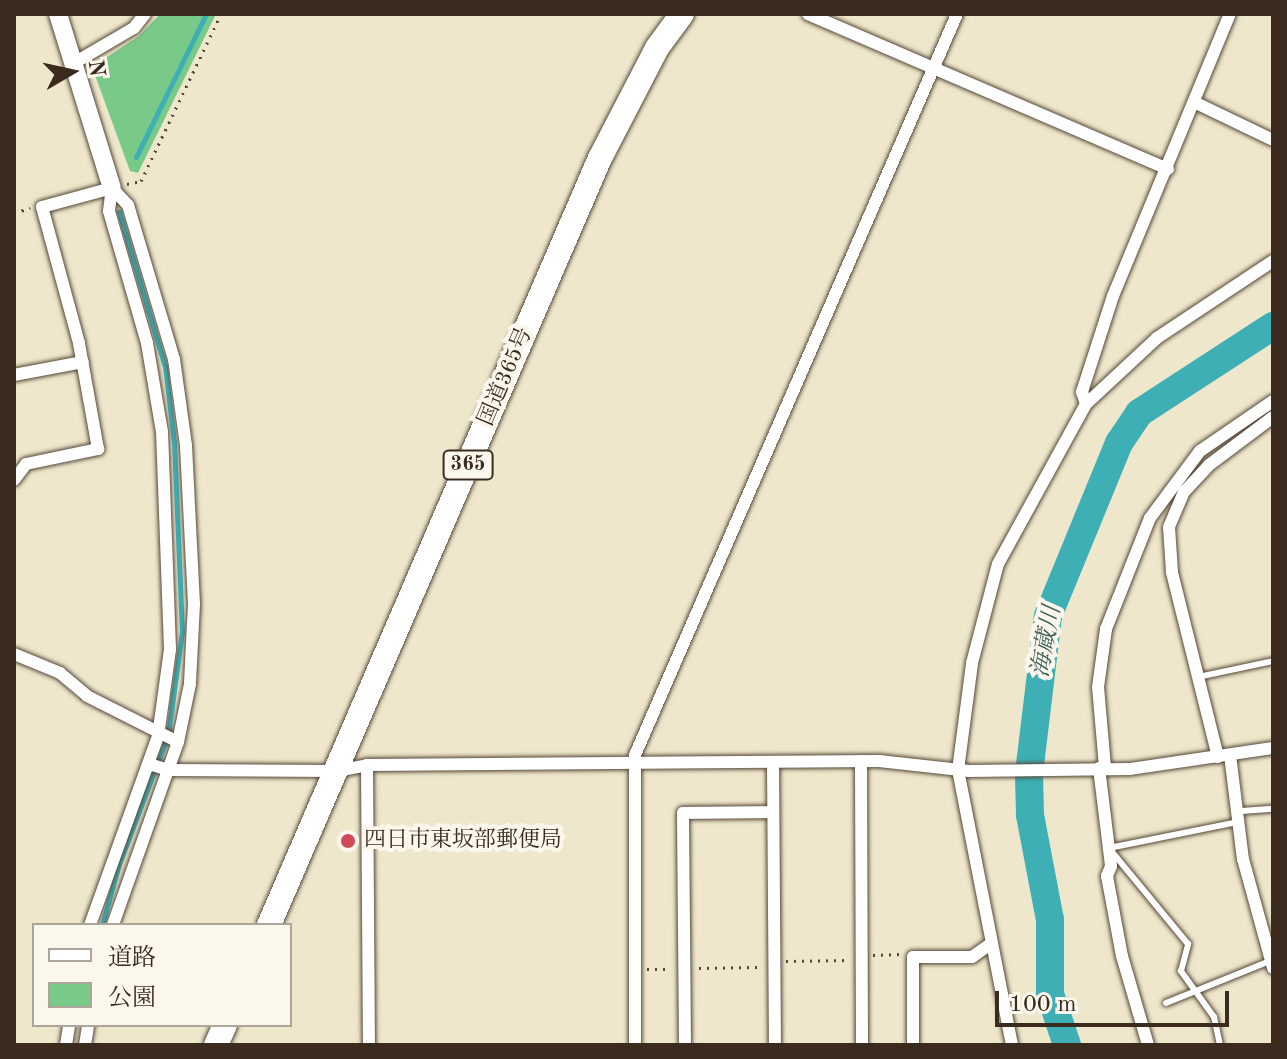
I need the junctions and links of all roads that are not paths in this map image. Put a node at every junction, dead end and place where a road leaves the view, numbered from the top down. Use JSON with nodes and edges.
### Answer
{"nodes":[{"id":1,"x":58,"y":14,"type":"edge"},
{"id":2,"x":128,"y":14,"type":"edge"},
{"id":3,"x":145,"y":14,"type":"edge"},
{"id":4,"x":682,"y":14,"type":"edge"},
{"id":5,"x":808,"y":14,"type":"edge"},
{"id":6,"x":957,"y":14,"type":"edge"},
{"id":7,"x":1230,"y":14,"type":"edge"},
{"id":8,"x":134,"y":28,"type":"junction"},
{"id":9,"x":74,"y":63,"type":"junction"},
{"id":10,"x":934,"y":68,"type":"junction"},
{"id":11,"x":1196,"y":103,"type":"junction"},
{"id":12,"x":1273,"y":140,"type":"edge"},
{"id":13,"x":1168,"y":169,"type":"junction"},
{"id":14,"x":112,"y":188,"type":"junction"},
{"id":15,"x":1273,"y":261,"type":"edge"},
{"id":16,"x":83,"y":362,"type":"junction"},
{"id":17,"x":14,"y":375,"type":"edge"},
{"id":18,"x":1273,"y":401,"type":"edge"},
{"id":19,"x":1086,"y":404,"type":"junction"},
{"id":20,"x":1273,"y":417,"type":"edge"},
{"id":21,"x":14,"y":480,"type":"edge"},
{"id":22,"x":14,"y":654,"type":"edge"},
{"id":23,"x":1273,"y":661,"type":"edge"},
{"id":24,"x":1196,"y":678,"type":"junction"},
{"id":25,"x":158,"y":736,"type":"junction"},
{"id":26,"x":178,"y":742,"type":"junction"},
{"id":27,"x":1273,"y":748,"type":"edge"},
{"id":28,"x":1224,"y":756,"type":"junction"},
{"id":29,"x":861,"y":761,"type":"junction"},
{"id":30,"x":773,"y":762,"type":"junction"},
{"id":31,"x":149,"y":764,"type":"junction"},
{"id":32,"x":634,"y":764,"type":"junction"},
{"id":33,"x":367,"y":765,"type":"junction"},
{"id":34,"x":1099,"y":768,"type":"junction"},
{"id":35,"x":169,"y":770,"type":"junction"},
{"id":36,"x":337,"y":771,"type":"junction"},
{"id":37,"x":963,"y":771,"type":"junction"},
{"id":38,"x":1273,"y":809,"type":"edge"},
{"id":39,"x":773,"y":812,"type":"junction"},
{"id":40,"x":1241,"y":816,"type":"junction"},
{"id":41,"x":1109,"y":848,"type":"junction"},
{"id":42,"x":1266,"y":918,"type":"edge"},
{"id":43,"x":90,"y":922,"type":"edge"},
{"id":44,"x":113,"y":923,"type":"edge"},
{"id":45,"x":270,"y":923,"type":"edge"},
{"id":46,"x":989,"y":945,"type":"junction"},
{"id":47,"x":1271,"y":964,"type":"edge"},
{"id":48,"x":1194,"y":990,"type":"junction"},
{"id":49,"x":1166,"y":1003,"type":"dead end"},
{"id":50,"x":369,"y":1045,"type":"edge"},
{"id":51,"x":635,"y":1045,"type":"edge"},
{"id":52,"x":685,"y":1045,"type":"edge"},
{"id":53,"x":775,"y":1045,"type":"edge"},
{"id":54,"x":862,"y":1045,"type":"edge"},
{"id":55,"x":913,"y":1045,"type":"edge"},
{"id":56,"x":1012,"y":1045,"type":"edge"},
{"id":57,"x":1148,"y":1045,"type":"edge"},
{"id":58,"x":1220,"y":1045,"type":"edge"}],
"edges":[{"from":1,"to":9,"type":"street"},
{"from":2,"to":8,"type":"street"},
{"from":3,"to":8,"type":"street"},
{"from":4,"to":36,"type":"highway","name":"国道365号","number":"365"},
{"from":5,"to":10,"type":"street"},
{"from":6,"to":10,"type":"street"},
{"from":7,"to":11,"type":"street"},
{"from":8,"to":9,"type":"street"},
{"from":9,"to":14,"type":"street"},
{"from":10,"to":13,"type":"street"},
{"from":10,"to":32,"type":"street"},
{"from":11,"to":12,"type":"street"},
{"from":11,"to":13,"type":"street"},
{"from":13,"to":19,"type":"street"},
{"from":14,"to":16,"type":"street"},
{"from":14,"to":25,"type":"street"},
{"from":14,"to":26,"type":"street"},
{"from":15,"to":19,"type":"street"},
{"from":16,"to":17,"type":"street"},
{"from":16,"to":21,"type":"street"},
{"from":18,"to":34,"type":"street"},
{"from":19,"to":37,"type":"street"},
{"from":20,"to":24,"type":"street"},
{"from":22,"to":25,"type":"street"},
{"from":23,"to":24,"type":"lane"},
{"from":24,"to":28,"type":"street"},
{"from":25,"to":26,"type":"street"},
{"from":25,"to":31,"type":"street"},
{"from":26,"to":35,"type":"street"},
{"from":27,"to":28,"type":"street"},
{"from":28,"to":34,"type":"street"},
{"from":28,"to":40,"type":"street"},
{"from":29,"to":30,"type":"street"},
{"from":29,"to":37,"type":"street"},
{"from":29,"to":54,"type":"street"},
{"from":30,"to":32,"type":"street"},
{"from":30,"to":39,"type":"street"},
{"from":31,"to":35,"type":"street"},
{"from":31,"to":43,"type":"street"},
{"from":32,"to":33,"type":"street"},
{"from":32,"to":51,"type":"street"},
{"from":33,"to":36,"type":"street"},
{"from":33,"to":50,"type":"street"},
{"from":34,"to":37,"type":"street"},
{"from":34,"to":41,"type":"street"},
{"from":35,"to":36,"type":"street"},
{"from":35,"to":44,"type":"street"},
{"from":36,"to":45,"type":"highway","name":"国道365号","number":"365"},
{"from":37,"to":46,"type":"street"},
{"from":38,"to":40,"type":"lane"},
{"from":39,"to":52,"type":"street"},
{"from":39,"to":53,"type":"street"},
{"from":40,"to":41,"type":"lane"},
{"from":40,"to":42,"type":"street"},
{"from":41,"to":48,"type":"lane"},
{"from":41,"to":57,"type":"street"},
{"from":42,"to":47,"type":"street"},
{"from":46,"to":55,"type":"street"},
{"from":46,"to":56,"type":"street"},
{"from":47,"to":48,"type":"lane"},
{"from":48,"to":49,"type":"lane"},
{"from":48,"to":58,"type":"lane"}]}
